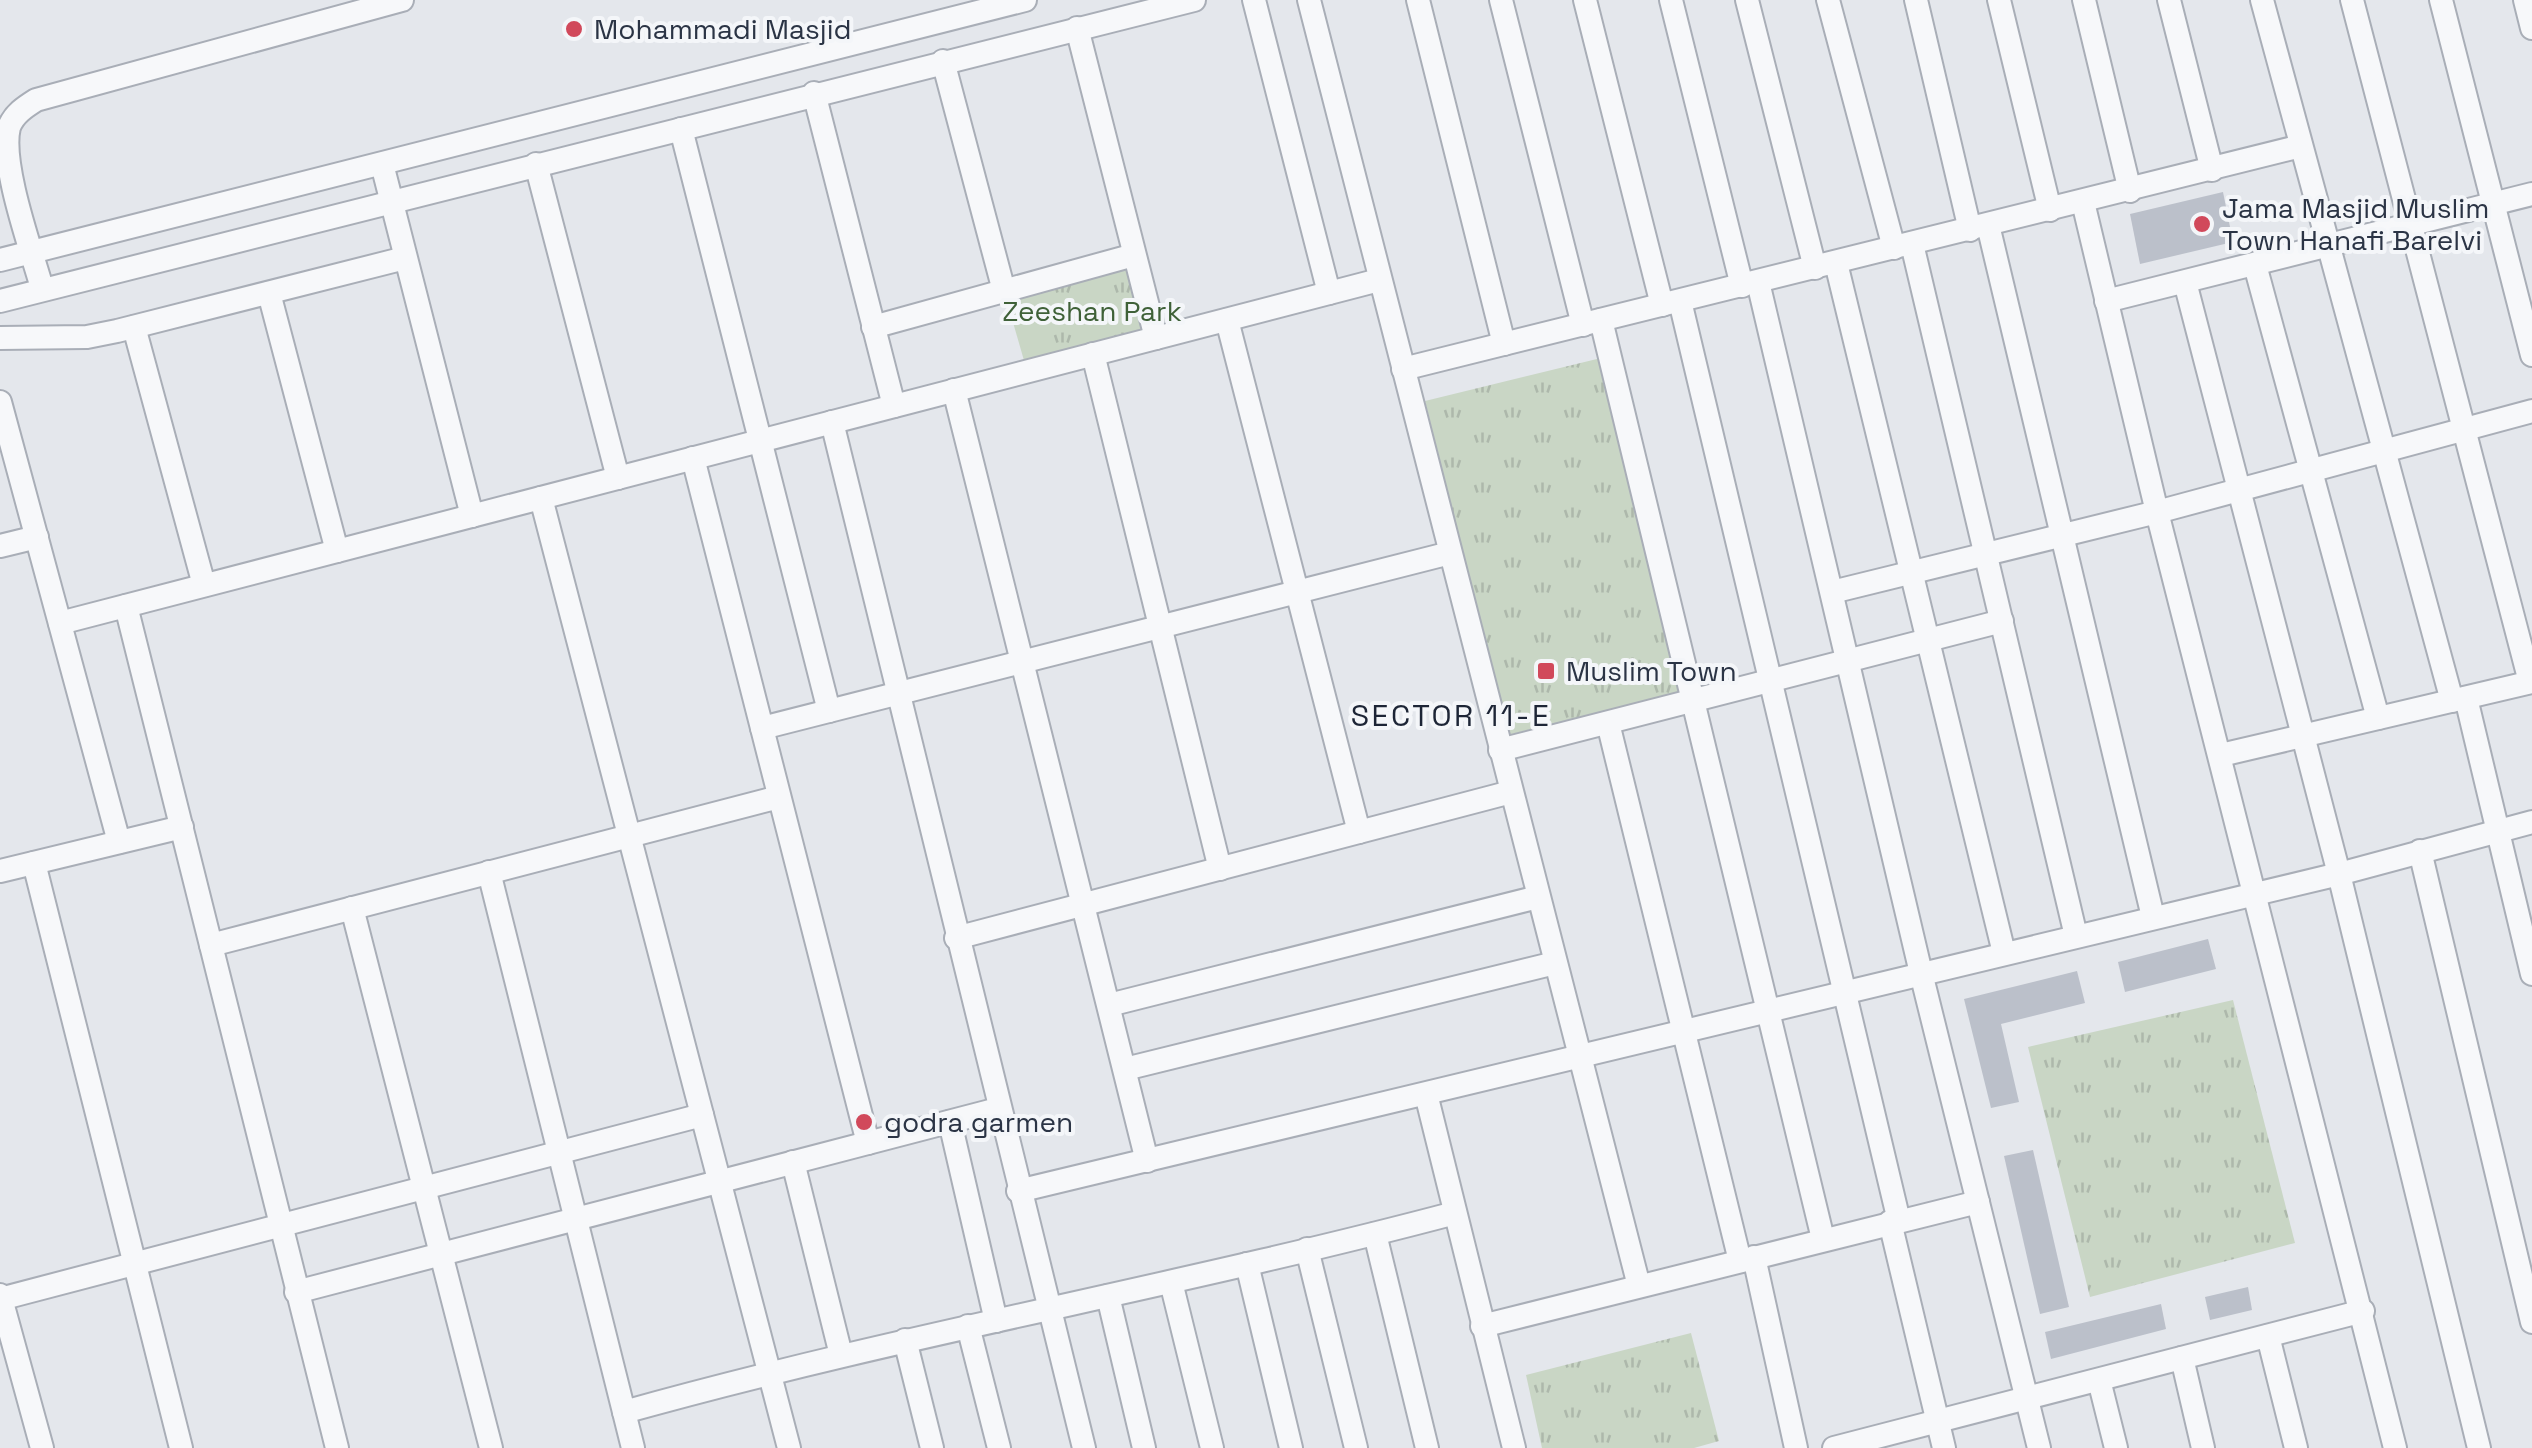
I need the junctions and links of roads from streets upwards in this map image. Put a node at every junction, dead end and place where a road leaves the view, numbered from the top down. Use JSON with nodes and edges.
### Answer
{"nodes":[{"id":1,"x":402,"y":0,"type":"edge"},
{"id":2,"x":1025,"y":0,"type":"edge"},
{"id":3,"x":1194,"y":0,"type":"edge"},
{"id":4,"x":1254,"y":0,"type":"edge"},
{"id":5,"x":1309,"y":0,"type":"edge"},
{"id":6,"x":1418,"y":0,"type":"edge"},
{"id":7,"x":1501,"y":0,"type":"edge"},
{"id":8,"x":1584,"y":0,"type":"edge"},
{"id":9,"x":1671,"y":0,"type":"edge"},
{"id":10,"x":1747,"y":0,"type":"edge"},
{"id":11,"x":1828,"y":0,"type":"edge"},
{"id":12,"x":1916,"y":0,"type":"edge"},
{"id":13,"x":1999,"y":0,"type":"edge"},
{"id":14,"x":2084,"y":0,"type":"edge"},
{"id":15,"x":2170,"y":0,"type":"edge"},
{"id":16,"x":2262,"y":0,"type":"edge"},
{"id":17,"x":2352,"y":0,"type":"edge"},
{"id":18,"x":2441,"y":0,"type":"edge"},
{"id":19,"x":2525,"y":0,"type":"edge"},
{"id":20,"x":1078,"y":28,"type":"junction"},
{"id":21,"x":2532,"y":28,"type":"edge"},
{"id":22,"x":943,"y":61,"type":"junction"},
{"id":23,"x":814,"y":94,"type":"junction"},
{"id":24,"x":681,"y":128,"type":"junction"},
{"id":25,"x":2301,"y":146,"type":"junction"},
{"id":26,"x":382,"y":164,"type":"junction"},
{"id":27,"x":536,"y":164,"type":"junction"},
{"id":28,"x":2212,"y":170,"type":"junction"},
{"id":29,"x":2130,"y":191,"type":"junction"},
{"id":30,"x":2532,"y":194,"type":"edge"},
{"id":31,"x":2083,"y":202,"type":"junction"},
{"id":32,"x":392,"y":204,"type":"junction"},
{"id":33,"x":2493,"y":204,"type":"junction"},
{"id":34,"x":2050,"y":210,"type":"junction"},
{"id":35,"x":2410,"y":225,"type":"junction"},
{"id":36,"x":1979,"y":228,"type":"junction"},
{"id":37,"x":1903,"y":246,"type":"junction"},
{"id":38,"x":2331,"y":247,"type":"junction"},
{"id":39,"x":32,"y":252,"type":"junction"},
{"id":40,"x":1134,"y":255,"type":"junction"},
{"id":41,"x":405,"y":258,"type":"junction"},
{"id":42,"x":0,"y":260,"type":"edge"},
{"id":43,"x":1826,"y":265,"type":"junction"},
{"id":44,"x":2255,"y":265,"type":"junction"},
{"id":45,"x":1379,"y":280,"type":"junction"},
{"id":46,"x":2186,"y":282,"type":"junction"},
{"id":47,"x":1750,"y":284,"type":"junction"},
{"id":48,"x":42,"y":288,"type":"junction"},
{"id":49,"x":1004,"y":290,"type":"junction"},
{"id":50,"x":269,"y":293,"type":"junction"},
{"id":51,"x":1329,"y":293,"type":"junction"},
{"id":52,"x":0,"y":301,"type":"edge"},
{"id":53,"x":2106,"y":301,"type":"junction"},
{"id":54,"x":1671,"y":303,"type":"junction"},
{"id":55,"x":1228,"y":320,"type":"junction"},
{"id":56,"x":1592,"y":322,"type":"junction"},
{"id":57,"x":134,"y":327,"type":"junction"},
{"id":58,"x":874,"y":327,"type":"junction"},
{"id":59,"x":0,"y":338,"type":"edge"},
{"id":60,"x":1156,"y":338,"type":"junction"},
{"id":61,"x":1504,"y":344,"type":"junction"},
{"id":62,"x":1092,"y":354,"type":"junction"},
{"id":63,"x":2532,"y":356,"type":"edge"},
{"id":64,"x":1402,"y":369,"type":"junction"},
{"id":65,"x":954,"y":390,"type":"junction"},
{"id":66,"x":0,"y":402,"type":"edge"},
{"id":67,"x":894,"y":406,"type":"junction"},
{"id":68,"x":2532,"y":411,"type":"edge"},
{"id":69,"x":832,"y":422,"type":"junction"},
{"id":70,"x":2464,"y":430,"type":"junction"},
{"id":71,"x":762,"y":440,"type":"junction"},
{"id":72,"x":2386,"y":451,"type":"junction"},
{"id":73,"x":693,"y":458,"type":"junction"},
{"id":74,"x":2311,"y":470,"type":"junction"},
{"id":75,"x":618,"y":478,"type":"junction"},
{"id":76,"x":2240,"y":490,"type":"junction"},
{"id":77,"x":541,"y":498,"type":"junction"},
{"id":78,"x":2157,"y":512,"type":"junction"},
{"id":79,"x":472,"y":516,"type":"junction"},
{"id":80,"x":2062,"y":536,"type":"junction"},
{"id":81,"x":37,"y":537,"type":"junction"},
{"id":82,"x":0,"y":546,"type":"edge"},
{"id":83,"x":337,"y":551,"type":"junction"},
{"id":84,"x":1450,"y":553,"type":"junction"},
{"id":85,"x":1986,"y":554,"type":"junction"},
{"id":86,"x":1912,"y":572,"type":"junction"},
{"id":87,"x":204,"y":585,"type":"junction"},
{"id":88,"x":1298,"y":592,"type":"junction"},
{"id":89,"x":1832,"y":592,"type":"junction"},
{"id":90,"x":126,"y":606,"type":"junction"},
{"id":91,"x":2002,"y":621,"type":"junction"},
{"id":92,"x":60,"y":623,"type":"junction"},
{"id":93,"x":1160,"y":626,"type":"junction"},
{"id":94,"x":1928,"y":640,"type":"junction"},
{"id":95,"x":1023,"y":660,"type":"junction"},
{"id":96,"x":1848,"y":661,"type":"junction"},
{"id":97,"x":1771,"y":681,"type":"junction"},
{"id":98,"x":2531,"y":682,"type":"edge"},
{"id":99,"x":897,"y":694,"type":"junction"},
{"id":100,"x":2459,"y":699,"type":"junction"},
{"id":101,"x":1693,"y":701,"type":"junction"},
{"id":102,"x":828,"y":711,"type":"junction"},
{"id":103,"x":2378,"y":718,"type":"junction"},
{"id":104,"x":1608,"y":723,"type":"junction"},
{"id":105,"x":762,"y":728,"type":"junction"},
{"id":106,"x":2303,"y":736,"type":"junction"},
{"id":107,"x":1500,"y":750,"type":"junction"},
{"id":108,"x":2220,"y":755,"type":"junction"},
{"id":109,"x":1511,"y":792,"type":"junction"},
{"id":110,"x":779,"y":796,"type":"junction"},
{"id":111,"x":2532,"y":822,"type":"edge"},
{"id":112,"x":182,"y":827,"type":"junction"},
{"id":113,"x":2498,"y":831,"type":"junction"},
{"id":114,"x":1359,"y":832,"type":"junction"},
{"id":115,"x":629,"y":836,"type":"junction"},
{"id":116,"x":119,"y":842,"type":"junction"},
{"id":117,"x":2420,"y":851,"type":"junction"},
{"id":118,"x":34,"y":863,"type":"junction"},
{"id":119,"x":1220,"y":869,"type":"junction"},
{"id":120,"x":0,"y":871,"type":"edge"},
{"id":121,"x":489,"y":872,"type":"junction"},
{"id":122,"x":2339,"y":874,"type":"junction"},
{"id":123,"x":2257,"y":892,"type":"junction"},
{"id":124,"x":1538,"y":897,"type":"junction"},
{"id":125,"x":1085,"y":904,"type":"junction"},
{"id":126,"x":352,"y":908,"type":"junction"},
{"id":127,"x":2153,"y":917,"type":"junction"},
{"id":128,"x":2076,"y":936,"type":"junction"},
{"id":129,"x":956,"y":938,"type":"junction"},
{"id":130,"x":212,"y":945,"type":"junction"},
{"id":131,"x":2004,"y":954,"type":"junction"},
{"id":132,"x":1555,"y":963,"type":"junction"},
{"id":133,"x":1921,"y":973,"type":"junction"},
{"id":134,"x":2532,"y":974,"type":"edge"},
{"id":135,"x":1845,"y":992,"type":"junction"},
{"id":136,"x":1110,"y":1005,"type":"junction"},
{"id":137,"x":1768,"y":1010,"type":"junction"},
{"id":138,"x":1682,"y":1031,"type":"junction"},
{"id":139,"x":1579,"y":1056,"type":"junction"},
{"id":140,"x":1125,"y":1068,"type":"junction"},
{"id":141,"x":1426,"y":1094,"type":"junction"},
{"id":142,"x":998,"y":1109,"type":"junction"},
{"id":143,"x":702,"y":1114,"type":"junction"},
{"id":144,"x":950,"y":1122,"type":"junction"},
{"id":145,"x":868,"y":1143,"type":"junction"},
{"id":146,"x":561,"y":1151,"type":"junction"},
{"id":147,"x":1147,"y":1161,"type":"junction"},
{"id":148,"x":793,"y":1162,"type":"junction"},
{"id":149,"x":719,"y":1182,"type":"junction"},
{"id":150,"x":424,"y":1188,"type":"junction"},
{"id":151,"x":1018,"y":1191,"type":"junction"},
{"id":152,"x":1978,"y":1202,"type":"junction"},
{"id":153,"x":1455,"y":1213,"type":"junction"},
{"id":154,"x":577,"y":1218,"type":"junction"},
{"id":155,"x":1894,"y":1222,"type":"junction"},
{"id":156,"x":278,"y":1226,"type":"junction"},
{"id":157,"x":1375,"y":1234,"type":"junction"},
{"id":158,"x":1824,"y":1239,"type":"junction"},
{"id":159,"x":1307,"y":1249,"type":"junction"},
{"id":160,"x":441,"y":1254,"type":"junction"},
{"id":161,"x":1747,"y":1259,"type":"junction"},
{"id":162,"x":134,"y":1264,"type":"junction"},
{"id":163,"x":1247,"y":1264,"type":"junction"},
{"id":164,"x":1171,"y":1282,"type":"junction"},
{"id":165,"x":1640,"y":1286,"type":"junction"},
{"id":166,"x":296,"y":1292,"type":"junction"},
{"id":167,"x":1108,"y":1296,"type":"junction"},
{"id":168,"x":0,"y":1298,"type":"edge"},
{"id":169,"x":1048,"y":1310,"type":"junction"},
{"id":170,"x":2364,"y":1310,"type":"junction"},
{"id":171,"x":996,"y":1320,"type":"junction"},
{"id":172,"x":2532,"y":1322,"type":"edge"},
{"id":173,"x":968,"y":1326,"type":"junction"},
{"id":174,"x":1482,"y":1326,"type":"junction"},
{"id":175,"x":2268,"y":1336,"type":"junction"},
{"id":176,"x":905,"y":1340,"type":"junction"},
{"id":177,"x":840,"y":1355,"type":"junction"},
{"id":178,"x":2182,"y":1358,"type":"junction"},
{"id":179,"x":769,"y":1372,"type":"junction"},
{"id":180,"x":2099,"y":1380,"type":"junction"},
{"id":181,"x":2027,"y":1398,"type":"junction"},
{"id":182,"x":624,"y":1412,"type":"junction"},
{"id":183,"x":1938,"y":1422,"type":"junction"},
{"id":184,"x":1843,"y":1447,"type":"edge"},
{"id":185,"x":42,"y":1448,"type":"edge"},
{"id":186,"x":182,"y":1448,"type":"edge"},
{"id":187,"x":337,"y":1448,"type":"edge"},
{"id":188,"x":490,"y":1448,"type":"edge"},
{"id":189,"x":634,"y":1448,"type":"edge"},
{"id":190,"x":789,"y":1448,"type":"edge"},
{"id":191,"x":932,"y":1448,"type":"edge"},
{"id":192,"x":999,"y":1448,"type":"edge"},
{"id":193,"x":1084,"y":1448,"type":"edge"},
{"id":194,"x":1144,"y":1448,"type":"edge"},
{"id":195,"x":1212,"y":1448,"type":"edge"},
{"id":196,"x":1290,"y":1448,"type":"edge"},
{"id":197,"x":1356,"y":1448,"type":"edge"},
{"id":198,"x":1426,"y":1448,"type":"edge"},
{"id":199,"x":1514,"y":1448,"type":"edge"},
{"id":200,"x":1796,"y":1448,"type":"edge"},
{"id":201,"x":1944,"y":1448,"type":"edge"},
{"id":202,"x":2039,"y":1448,"type":"edge"},
{"id":203,"x":2116,"y":1448,"type":"edge"},
{"id":204,"x":2203,"y":1448,"type":"edge"},
{"id":205,"x":2296,"y":1448,"type":"edge"},
{"id":206,"x":2396,"y":1448,"type":"edge"},
{"id":207,"x":2479,"y":1448,"type":"edge"}],
"edges":[{"from":1,"to":39,"type":"street"},
{"from":2,"to":26,"type":"street"},
{"from":3,"to":20,"type":"street"},
{"from":4,"to":51,"type":"street"},
{"from":5,"to":45,"type":"street"},
{"from":6,"to":61,"type":"street"},
{"from":7,"to":56,"type":"street"},
{"from":8,"to":54,"type":"street"},
{"from":9,"to":47,"type":"street"},
{"from":10,"to":43,"type":"street"},
{"from":11,"to":37,"type":"street"},
{"from":12,"to":36,"type":"street"},
{"from":13,"to":34,"type":"street"},
{"from":14,"to":29,"type":"street"},
{"from":15,"to":28,"type":"street"},
{"from":16,"to":25,"type":"street"},
{"from":17,"to":35,"type":"street"},
{"from":18,"to":33,"type":"street"},
{"from":19,"to":21,"type":"street"},
{"from":20,"to":22,"type":"street"},
{"from":20,"to":40,"type":"street"},
{"from":22,"to":23,"type":"street"},
{"from":22,"to":49,"type":"street"},
{"from":23,"to":24,"type":"street"},
{"from":23,"to":58,"type":"street"},
{"from":24,"to":27,"type":"street"},
{"from":24,"to":71,"type":"street"},
{"from":25,"to":28,"type":"street"},
{"from":25,"to":38,"type":"street"},
{"from":26,"to":32,"type":"street"},
{"from":26,"to":39,"type":"street"},
{"from":27,"to":32,"type":"street"},
{"from":27,"to":75,"type":"street"},
{"from":28,"to":29,"type":"street"},
{"from":29,"to":31,"type":"street"},
{"from":30,"to":33,"type":"street"},
{"from":31,"to":34,"type":"street"},
{"from":31,"to":53,"type":"street"},
{"from":32,"to":41,"type":"street"},
{"from":32,"to":48,"type":"street"},
{"from":33,"to":35,"type":"street"},
{"from":33,"to":63,"type":"street"},
{"from":34,"to":36,"type":"street"},
{"from":35,"to":38,"type":"street"},
{"from":35,"to":70,"type":"street"},
{"from":36,"to":37,"type":"street"},
{"from":36,"to":80,"type":"street"},
{"from":37,"to":43,"type":"street"},
{"from":37,"to":85,"type":"street"},
{"from":38,"to":44,"type":"street"},
{"from":38,"to":72,"type":"street"},
{"from":39,"to":42,"type":"street"},
{"from":39,"to":48,"type":"street"},
{"from":40,"to":49,"type":"street"},
{"from":40,"to":60,"type":"street"},
{"from":41,"to":50,"type":"street"},
{"from":41,"to":79,"type":"street"},
{"from":43,"to":47,"type":"street"},
{"from":43,"to":86,"type":"street"},
{"from":44,"to":46,"type":"street"},
{"from":44,"to":74,"type":"street"},
{"from":45,"to":51,"type":"street"},
{"from":45,"to":64,"type":"street"},
{"from":46,"to":53,"type":"street"},
{"from":46,"to":76,"type":"street"},
{"from":47,"to":54,"type":"street"},
{"from":47,"to":89,"type":"street"},
{"from":48,"to":52,"type":"street"},
{"from":49,"to":58,"type":"street"},
{"from":50,"to":57,"type":"street"},
{"from":50,"to":83,"type":"street"},
{"from":51,"to":55,"type":"street"},
{"from":53,"to":78,"type":"street"},
{"from":54,"to":56,"type":"street"},
{"from":54,"to":97,"type":"street"},
{"from":55,"to":60,"type":"street"},
{"from":55,"to":88,"type":"street"},
{"from":56,"to":61,"type":"street"},
{"from":56,"to":101,"type":"street"},
{"from":57,"to":59,"type":"street"},
{"from":57,"to":87,"type":"street"},
{"from":58,"to":67,"type":"street"},
{"from":60,"to":62,"type":"street"},
{"from":61,"to":64,"type":"street"},
{"from":62,"to":65,"type":"street"},
{"from":62,"to":93,"type":"street"},
{"from":64,"to":84,"type":"street"},
{"from":65,"to":67,"type":"street"},
{"from":65,"to":95,"type":"street"},
{"from":66,"to":81,"type":"street"},
{"from":67,"to":69,"type":"street"},
{"from":68,"to":70,"type":"street"},
{"from":69,"to":71,"type":"street"},
{"from":69,"to":99,"type":"street"},
{"from":70,"to":72,"type":"street"},
{"from":70,"to":98,"type":"street"},
{"from":71,"to":73,"type":"street"},
{"from":71,"to":102,"type":"street"},
{"from":72,"to":74,"type":"street"},
{"from":72,"to":100,"type":"street"},
{"from":73,"to":75,"type":"street"},
{"from":73,"to":105,"type":"street"},
{"from":74,"to":76,"type":"street"},
{"from":74,"to":103,"type":"street"},
{"from":75,"to":77,"type":"street"},
{"from":76,"to":78,"type":"street"},
{"from":76,"to":106,"type":"street"},
{"from":77,"to":79,"type":"street"},
{"from":77,"to":115,"type":"street"},
{"from":78,"to":80,"type":"street"},
{"from":78,"to":108,"type":"street"},
{"from":79,"to":83,"type":"street"},
{"from":80,"to":85,"type":"street"},
{"from":80,"to":127,"type":"street"},
{"from":81,"to":82,"type":"street"},
{"from":81,"to":92,"type":"street"},
{"from":83,"to":87,"type":"street"},
{"from":84,"to":88,"type":"street"},
{"from":84,"to":107,"type":"street"},
{"from":85,"to":86,"type":"street"},
{"from":85,"to":91,"type":"street"},
{"from":86,"to":89,"type":"street"},
{"from":86,"to":94,"type":"street"},
{"from":87,"to":90,"type":"street"},
{"from":88,"to":93,"type":"street"},
{"from":88,"to":114,"type":"street"},
{"from":89,"to":96,"type":"street"},
{"from":90,"to":92,"type":"street"},
{"from":90,"to":112,"type":"street"},
{"from":91,"to":94,"type":"street"},
{"from":91,"to":128,"type":"street"},
{"from":92,"to":116,"type":"street"},
{"from":93,"to":95,"type":"street"},
{"from":93,"to":119,"type":"street"},
{"from":94,"to":96,"type":"street"},
{"from":94,"to":131,"type":"street"},
{"from":95,"to":99,"type":"street"},
{"from":95,"to":125,"type":"street"},
{"from":96,"to":97,"type":"street"},
{"from":96,"to":133,"type":"street"},
{"from":97,"to":101,"type":"street"},
{"from":97,"to":135,"type":"street"},
{"from":98,"to":100,"type":"street"},
{"from":99,"to":102,"type":"street"},
{"from":99,"to":129,"type":"street"},
{"from":100,"to":103,"type":"street"},
{"from":100,"to":113,"type":"street"},
{"from":101,"to":104,"type":"street"},
{"from":101,"to":137,"type":"street"},
{"from":102,"to":105,"type":"street"},
{"from":103,"to":106,"type":"street"},
{"from":104,"to":107,"type":"street"},
{"from":104,"to":138,"type":"street"},
{"from":105,"to":110,"type":"street"},
{"from":106,"to":108,"type":"street"},
{"from":106,"to":122,"type":"street"},
{"from":107,"to":109,"type":"street"},
{"from":108,"to":123,"type":"street"},
{"from":109,"to":114,"type":"street"},
{"from":109,"to":124,"type":"street"},
{"from":110,"to":115,"type":"street"},
{"from":110,"to":145,"type":"street"},
{"from":111,"to":113,"type":"street"},
{"from":112,"to":116,"type":"street"},
{"from":112,"to":130,"type":"street"},
{"from":113,"to":117,"type":"street"},
{"from":113,"to":134,"type":"street"},
{"from":114,"to":119,"type":"street"},
{"from":115,"to":121,"type":"street"},
{"from":115,"to":143,"type":"street"},
{"from":116,"to":118,"type":"street"},
{"from":117,"to":122,"type":"street"},
{"from":117,"to":172,"type":"street"},
{"from":118,"to":120,"type":"street"},
{"from":118,"to":162,"type":"street"},
{"from":119,"to":125,"type":"street"},
{"from":121,"to":126,"type":"street"},
{"from":121,"to":146,"type":"street"},
{"from":122,"to":123,"type":"street"},
{"from":122,"to":207,"type":"street"},
{"from":123,"to":127,"type":"street"},
{"from":123,"to":170,"type":"street"},
{"from":124,"to":132,"type":"street"},
{"from":124,"to":136,"type":"street"},
{"from":125,"to":129,"type":"street"},
{"from":125,"to":136,"type":"street"},
{"from":126,"to":130,"type":"street"},
{"from":126,"to":150,"type":"street"},
{"from":127,"to":128,"type":"street"},
{"from":128,"to":131,"type":"street"},
{"from":129,"to":142,"type":"street"},
{"from":130,"to":156,"type":"street"},
{"from":131,"to":133,"type":"street"},
{"from":132,"to":139,"type":"street"},
{"from":132,"to":140,"type":"street"},
{"from":133,"to":135,"type":"street"},
{"from":133,"to":152,"type":"street"},
{"from":135,"to":137,"type":"street"},
{"from":135,"to":155,"type":"street"},
{"from":136,"to":140,"type":"street"},
{"from":137,"to":138,"type":"street"},
{"from":137,"to":158,"type":"street"},
{"from":138,"to":139,"type":"street"},
{"from":138,"to":161,"type":"street"},
{"from":139,"to":141,"type":"street"},
{"from":139,"to":165,"type":"street"},
{"from":140,"to":147,"type":"street"},
{"from":141,"to":147,"type":"street"},
{"from":141,"to":153,"type":"street"},
{"from":142,"to":144,"type":"street"},
{"from":142,"to":151,"type":"street"},
{"from":143,"to":146,"type":"street"},
{"from":143,"to":149,"type":"street"},
{"from":144,"to":145,"type":"street"},
{"from":144,"to":171,"type":"street"},
{"from":145,"to":148,"type":"street"},
{"from":146,"to":150,"type":"street"},
{"from":146,"to":154,"type":"street"},
{"from":147,"to":151,"type":"street"},
{"from":148,"to":149,"type":"street"},
{"from":148,"to":177,"type":"street"},
{"from":149,"to":154,"type":"street"},
{"from":149,"to":179,"type":"street"},
{"from":150,"to":156,"type":"street"},
{"from":150,"to":160,"type":"street"},
{"from":151,"to":169,"type":"street"},
{"from":152,"to":155,"type":"street"},
{"from":152,"to":181,"type":"street"},
{"from":153,"to":157,"type":"street"},
{"from":153,"to":174,"type":"street"},
{"from":154,"to":160,"type":"street"},
{"from":154,"to":182,"type":"street"},
{"from":155,"to":158,"type":"street"},
{"from":155,"to":183,"type":"street"},
{"from":156,"to":162,"type":"street"},
{"from":156,"to":166,"type":"street"},
{"from":157,"to":159,"type":"street"},
{"from":157,"to":198,"type":"street"},
{"from":158,"to":161,"type":"street"},
{"from":159,"to":163,"type":"street"},
{"from":159,"to":197,"type":"street"},
{"from":160,"to":166,"type":"street"},
{"from":160,"to":188,"type":"street"},
{"from":161,"to":165,"type":"street"},
{"from":161,"to":200,"type":"street"},
{"from":162,"to":168,"type":"street"},
{"from":162,"to":186,"type":"street"},
{"from":163,"to":164,"type":"street"},
{"from":163,"to":196,"type":"street"},
{"from":164,"to":167,"type":"street"},
{"from":164,"to":195,"type":"street"},
{"from":165,"to":174,"type":"street"},
{"from":166,"to":187,"type":"street"},
{"from":167,"to":169,"type":"street"},
{"from":167,"to":194,"type":"street"},
{"from":168,"to":185,"type":"street"},
{"from":169,"to":171,"type":"street"},
{"from":169,"to":193,"type":"street"},
{"from":170,"to":175,"type":"street"},
{"from":170,"to":206,"type":"street"},
{"from":171,"to":173,"type":"street"},
{"from":173,"to":176,"type":"street"},
{"from":173,"to":192,"type":"street"},
{"from":174,"to":199,"type":"street"},
{"from":175,"to":178,"type":"street"},
{"from":175,"to":205,"type":"street"},
{"from":176,"to":177,"type":"street"},
{"from":176,"to":191,"type":"street"},
{"from":177,"to":179,"type":"street"},
{"from":178,"to":180,"type":"street"},
{"from":178,"to":204,"type":"street"},
{"from":179,"to":182,"type":"street"},
{"from":179,"to":190,"type":"street"},
{"from":180,"to":181,"type":"street"},
{"from":180,"to":203,"type":"street"},
{"from":181,"to":183,"type":"street"},
{"from":181,"to":202,"type":"street"},
{"from":182,"to":189,"type":"street"},
{"from":183,"to":184,"type":"street"},
{"from":183,"to":201,"type":"street"}]}
